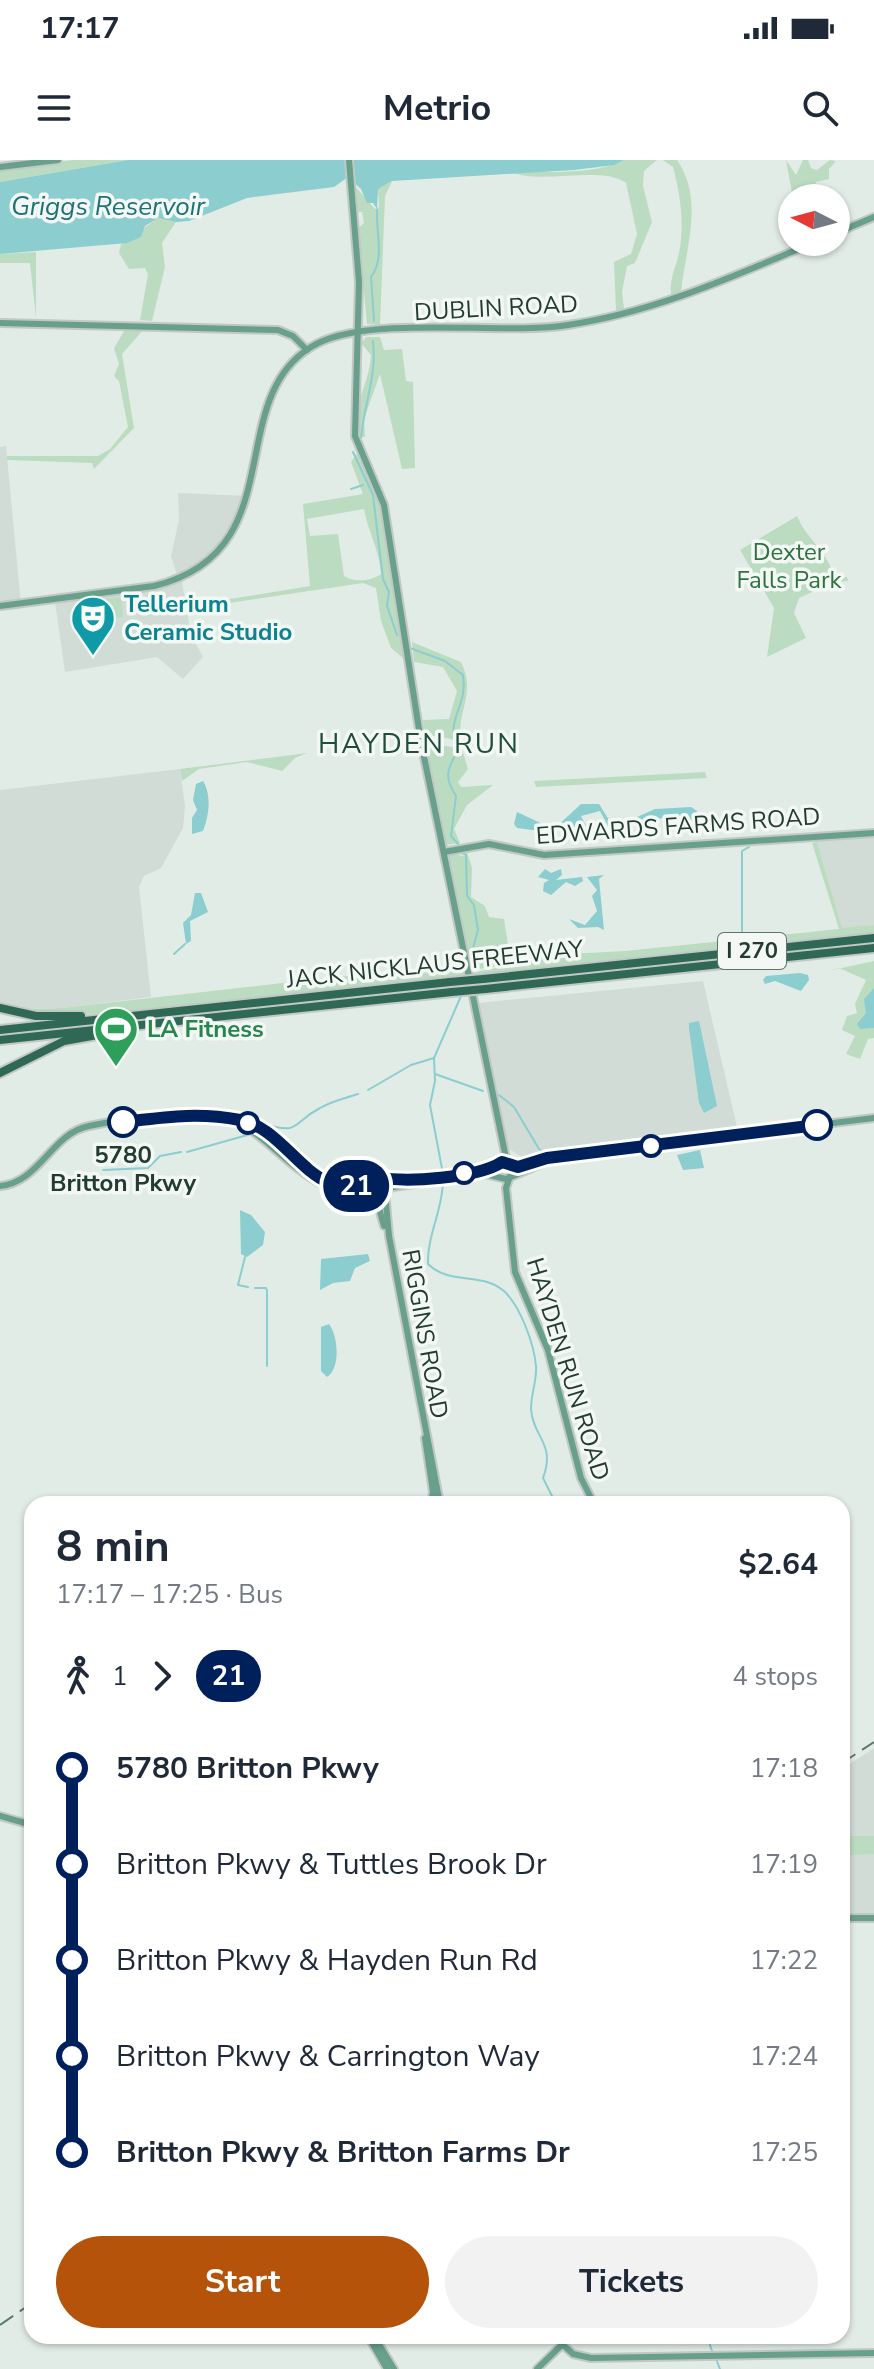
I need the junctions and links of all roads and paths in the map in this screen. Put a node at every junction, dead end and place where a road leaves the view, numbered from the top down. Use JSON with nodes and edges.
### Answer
{"nodes":[{"id":1,"x":58,"y":160,"type":"edge"},
{"id":2,"x":349,"y":160,"type":"edge"},
{"id":3,"x":0,"y":167,"type":"edge"},
{"id":4,"x":874,"y":217,"type":"edge"},
{"id":5,"x":850,"y":227,"type":"edge"},
{"id":6,"x":781,"y":256,"type":"edge"},
{"id":7,"x":0,"y":323,"type":"edge"},
{"id":8,"x":357,"y":331,"type":"junction"},
{"id":9,"x":307,"y":350,"type":"junction"},
{"id":10,"x":0,"y":606,"type":"edge"},
{"id":11,"x":872,"y":832,"type":"edge"},
{"id":12,"x":444,"y":852,"type":"junction"},
{"id":13,"x":874,"y":938,"type":"edge"},
{"id":14,"x":874,"y":948,"type":"edge"},
{"id":15,"x":484,"y":984,"type":"junction"},
{"id":16,"x":451,"y":987,"type":"junction"},
{"id":17,"x":0,"y":1008,"type":"edge"},
{"id":18,"x":106,"y":1019,"type":"junction"},
{"id":19,"x":181,"y":1021,"type":"junction"},
{"id":20,"x":0,"y":1030,"type":"edge"},
{"id":21,"x":0,"y":1040,"type":"edge"},
{"id":22,"x":0,"y":1073,"type":"edge"},
{"id":23,"x":874,"y":1118,"type":"edge"},
{"id":24,"x":236,"y":1120,"type":"junction"},
{"id":25,"x":502,"y":1148,"type":"junction"},
{"id":26,"x":497,"y":1165,"type":"junction"},
{"id":27,"x":510,"y":1170,"type":"junction"},
{"id":28,"x":451,"y":1177,"type":"junction"},
{"id":29,"x":498,"y":1177,"type":"junction"},
{"id":30,"x":433,"y":1179,"type":"junction"},
{"id":31,"x":372,"y":1180,"type":"junction"},
{"id":32,"x":385,"y":1180,"type":"junction"},
{"id":33,"x":0,"y":1186,"type":"edge"},
{"id":34,"x":386,"y":1191,"type":"junction"},
{"id":35,"x":374,"y":1192,"type":"junction"},
{"id":36,"x":507,"y":1196,"type":"junction"},
{"id":37,"x":389,"y":1236,"type":"junction"},
{"id":38,"x":425,"y":1438,"type":"junction"},
{"id":39,"x":432,"y":1496,"type":"edge"},
{"id":40,"x":438,"y":1496,"type":"edge"},
{"id":41,"x":590,"y":1496,"type":"edge"},
{"id":42,"x":0,"y":1816,"type":"edge"},
{"id":43,"x":24,"y":1823,"type":"edge"},
{"id":44,"x":850,"y":1918,"type":"edge"},
{"id":45,"x":874,"y":1918,"type":"edge"},
{"id":46,"x":373,"y":2344,"type":"edge"},
{"id":47,"x":379,"y":2344,"type":"edge"},
{"id":48,"x":562,"y":2344,"type":"joint"},
{"id":49,"x":874,"y":2353,"type":"edge"},
{"id":50,"x":387,"y":2369,"type":"edge"},
{"id":51,"x":394,"y":2369,"type":"edge"},
{"id":52,"x":537,"y":2369,"type":"edge"}],
"edges":[{"from":1,"to":3,"type":"main road"},
{"from":2,"to":8,"type":"main road","name":"HAYDEN RUN ROAD"},
{"from":4,"to":5,"type":"main road"},
{"from":6,"to":8,"type":"main road","name":"DUBLIN ROAD"},
{"from":7,"to":9,"type":"main road"},
{"from":8,"to":9,"type":"main road","name":"DUBLIN ROAD"},
{"from":8,"to":12,"type":"main road","name":"HAYDEN RUN ROAD"},
{"from":9,"to":10,"type":"main road"},
{"from":11,"to":12,"type":"main road","name":"EDWARDS FARMS ROAD"},
{"from":12,"to":25,"type":"main road","name":"HAYDEN RUN ROAD"},
{"from":13,"to":15,"type":"highway","name":"JACK NICKLAUS FREEWAY","number":"I 270"},
{"from":14,"to":15,"type":"highway","name":"JACK NICKLAUS FREEWAY","number":"I 270"},
{"from":15,"to":16,"type":"highway","name":"JACK NICKLAUS FREEWAY","number":"I 270","bridge":true},
{"from":16,"to":18,"type":"highway","name":"JACK NICKLAUS FREEWAY","number":"I 270"},
{"from":16,"to":19,"type":"highway","name":"JACK NICKLAUS FREEWAY","number":"I 270"},
{"from":17,"to":18,"type":"highway"},
{"from":18,"to":20,"type":"highway","name":"JACK NICKLAUS FREEWAY","number":"I 270"},
{"from":19,"to":21,"type":"highway","name":"JACK NICKLAUS FREEWAY","number":"I 270"},
{"from":19,"to":22,"type":"highway"},
{"from":23,"to":27,"type":"main road"},
{"from":24,"to":31,"type":"main road"},
{"from":24,"to":33,"type":"main road"},
{"from":24,"to":35,"type":"main road"},
{"from":25,"to":26,"type":"main road","name":"HAYDEN RUN ROAD"},
{"from":25,"to":27,"type":"main road","name":"HAYDEN RUN ROAD"},
{"from":26,"to":27,"type":"main road"},
{"from":26,"to":28,"type":"main road"},
{"from":26,"to":29,"type":"main road","name":"HAYDEN RUN ROAD"},
{"from":27,"to":29,"type":"main road"},
{"from":27,"to":36,"type":"main road","name":"HAYDEN RUN ROAD"},
{"from":28,"to":29,"type":"main road"},
{"from":28,"to":30,"type":"main road"},
{"from":29,"to":36,"type":"main road","name":"HAYDEN RUN ROAD"},
{"from":30,"to":32,"type":"main road"},
{"from":30,"to":34,"type":"main road"},
{"from":31,"to":32,"type":"main road"},
{"from":31,"to":35,"type":"main road","name":"RIGGINS ROAD"},
{"from":32,"to":34,"type":"main road","name":"RIGGINS ROAD"},
{"from":34,"to":35,"type":"main road"},
{"from":34,"to":37,"type":"main road","name":"RIGGINS ROAD"},
{"from":35,"to":37,"type":"main road","name":"RIGGINS ROAD"},
{"from":36,"to":41,"type":"main road","name":"HAYDEN RUN ROAD"},
{"from":37,"to":38,"type":"main road","name":"RIGGINS ROAD"},
{"from":38,"to":39,"type":"main road","name":"RIGGINS ROAD"},
{"from":38,"to":40,"type":"main road","name":"RIGGINS ROAD"},
{"from":42,"to":43,"type":"main road"},
{"from":44,"to":45,"type":"main road"},
{"from":46,"to":50,"type":"main road"},
{"from":47,"to":51,"type":"main road"},
{"from":48,"to":49,"type":"main road"},
{"from":48,"to":52,"type":"main road"}]}
